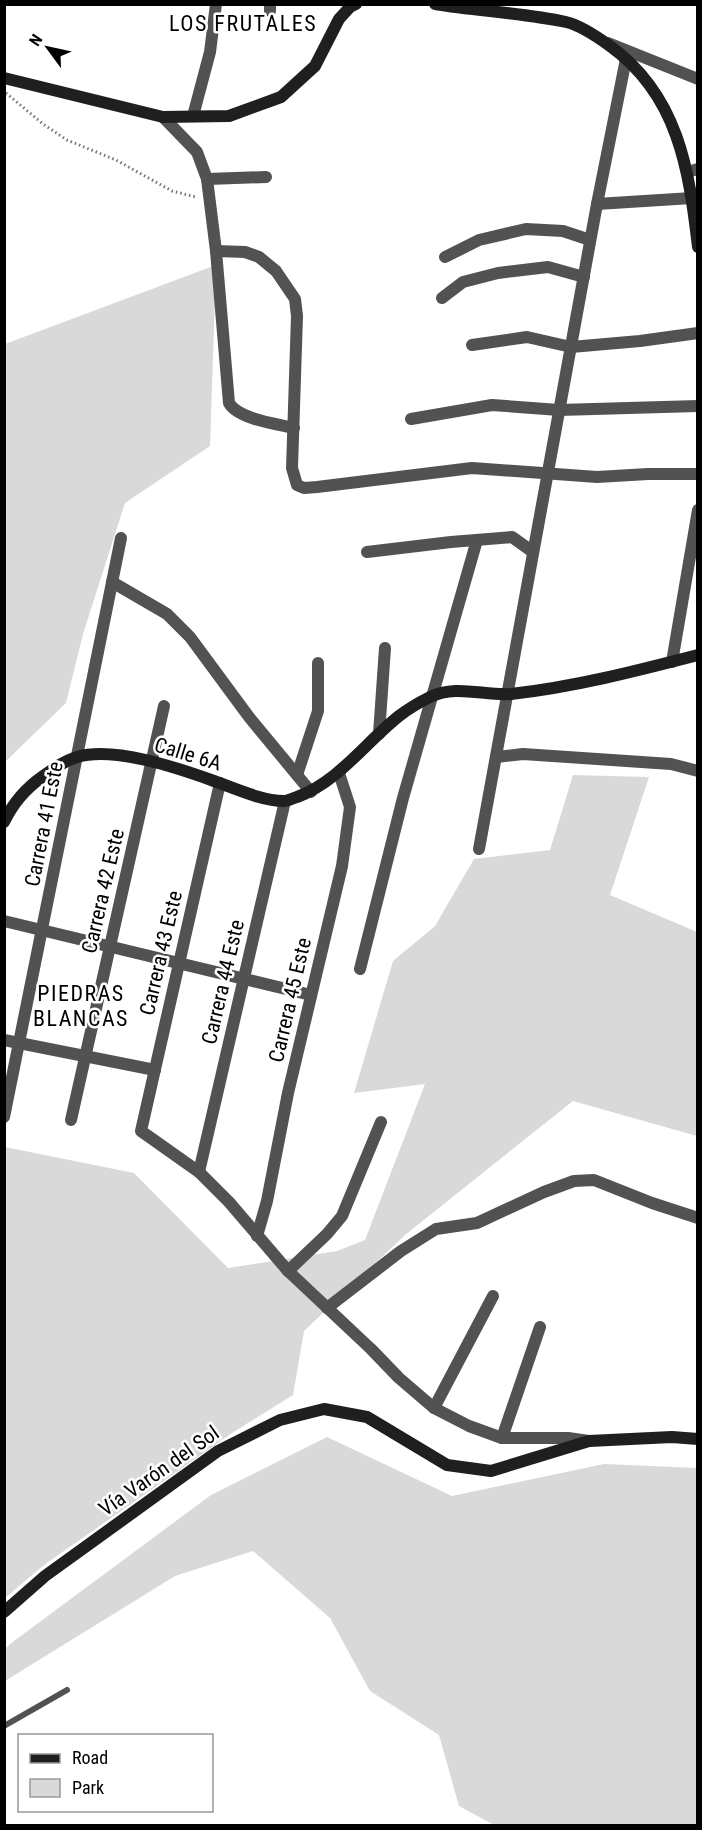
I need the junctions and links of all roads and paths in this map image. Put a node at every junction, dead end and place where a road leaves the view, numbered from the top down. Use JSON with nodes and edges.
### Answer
{"nodes":[{"id":1,"x":216,"y":4,"type":"edge"},
{"id":2,"x":356,"y":4,"type":"edge"},
{"id":3,"x":443,"y":5,"type":"edge"},
{"id":4,"x":509,"y":9,"type":"edge"},
{"id":5,"x":602,"y":40,"type":"junction"},
{"id":6,"x":626,"y":59,"type":"junction"},
{"id":7,"x":4,"y":78,"type":"edge"},
{"id":8,"x":698,"y":79,"type":"edge"},
{"id":9,"x":4,"y":91,"type":"edge"},
{"id":10,"x":193,"y":116,"type":"junction"},
{"id":11,"x":163,"y":117,"type":"junction"},
{"id":12,"x":692,"y":170,"type":"edge"},
{"id":13,"x":266,"y":177,"type":"dead end"},
{"id":14,"x":207,"y":179,"type":"junction"},
{"id":15,"x":692,"y":198,"type":"junction"},
{"id":16,"x":209,"y":200,"type":"junction"},
{"id":17,"x":597,"y":204,"type":"junction"},
{"id":18,"x":590,"y":240,"type":"junction"},
{"id":19,"x":698,"y":247,"type":"edge"},
{"id":20,"x":216,"y":251,"type":"junction"},
{"id":21,"x":445,"y":257,"type":"dead end"},
{"id":22,"x":584,"y":277,"type":"junction"},
{"id":23,"x":442,"y":298,"type":"dead end"},
{"id":24,"x":698,"y":333,"type":"edge"},
{"id":25,"x":472,"y":345,"type":"dead end"},
{"id":26,"x":571,"y":346,"type":"junction"},
{"id":27,"x":698,"y":406,"type":"edge"},
{"id":28,"x":559,"y":410,"type":"junction"},
{"id":29,"x":411,"y":419,"type":"dead end"},
{"id":30,"x":294,"y":429,"type":"junction"},
{"id":31,"x":698,"y":474,"type":"edge"},
{"id":32,"x":547,"y":475,"type":"junction"},
{"id":33,"x":698,"y":510,"type":"edge"},
{"id":34,"x":121,"y":538,"type":"dead end"},
{"id":35,"x":477,"y":540,"type":"junction"},
{"id":36,"x":367,"y":552,"type":"dead end"},
{"id":37,"x":533,"y":552,"type":"junction"},
{"id":38,"x":112,"y":582,"type":"junction"},
{"id":39,"x":385,"y":648,"type":"dead end"},
{"id":40,"x":698,"y":655,"type":"edge"},
{"id":41,"x":672,"y":662,"type":"junction"},
{"id":42,"x":318,"y":663,"type":"dead end"},
{"id":43,"x":507,"y":694,"type":"junction"},
{"id":44,"x":433,"y":696,"type":"junction"},
{"id":45,"x":164,"y":706,"type":"dead end"},
{"id":46,"x":379,"y":734,"type":"junction"},
{"id":47,"x":78,"y":757,"type":"junction"},
{"id":48,"x":496,"y":757,"type":"junction"},
{"id":49,"x":152,"y":763,"type":"junction"},
{"id":50,"x":698,"y":771,"type":"edge"},
{"id":51,"x":339,"y":773,"type":"junction"},
{"id":52,"x":297,"y":775,"type":"junction"},
{"id":53,"x":220,"y":783,"type":"junction"},
{"id":54,"x":310,"y":792,"type":"junction"},
{"id":55,"x":285,"y":801,"type":"junction"},
{"id":56,"x":4,"y":822,"type":"edge"},
{"id":57,"x":479,"y":849,"type":"dead end"},
{"id":58,"x":4,"y":921,"type":"edge"},
{"id":59,"x":42,"y":931,"type":"junction"},
{"id":60,"x":110,"y":947,"type":"junction"},
{"id":61,"x":179,"y":964,"type":"junction"},
{"id":62,"x":360,"y":969,"type":"dead end"},
{"id":63,"x":243,"y":979,"type":"junction"},
{"id":64,"x":311,"y":995,"type":"junction"},
{"id":65,"x":4,"y":1040,"type":"edge"},
{"id":66,"x":19,"y":1044,"type":"junction"},
{"id":67,"x":86,"y":1057,"type":"junction"},
{"id":68,"x":155,"y":1070,"type":"junction"},
{"id":69,"x":4,"y":1117,"type":"edge"},
{"id":70,"x":71,"y":1120,"type":"dead end"},
{"id":71,"x":381,"y":1122,"type":"dead end"},
{"id":72,"x":199,"y":1172,"type":"junction"},
{"id":73,"x":698,"y":1218,"type":"edge"},
{"id":74,"x":257,"y":1236,"type":"junction"},
{"id":75,"x":288,"y":1271,"type":"junction"},
{"id":76,"x":493,"y":1296,"type":"dead end"},
{"id":77,"x":327,"y":1308,"type":"junction"},
{"id":78,"x":540,"y":1327,"type":"dead end"},
{"id":79,"x":434,"y":1408,"type":"junction"},
{"id":80,"x":502,"y":1438,"type":"junction"},
{"id":81,"x":698,"y":1439,"type":"edge"},
{"id":82,"x":589,"y":1441,"type":"junction"},
{"id":83,"x":4,"y":1612,"type":"edge"},
{"id":84,"x":67,"y":1690,"type":"dead end"},
{"id":85,"x":4,"y":1726,"type":"edge"}],
"edges":[{"from":1,"to":10,"type":"street"},
{"from":2,"to":10,"type":"street"},
{"from":3,"to":4,"type":"street"},
{"from":4,"to":5,"type":"street"},
{"from":5,"to":6,"type":"street"},
{"from":5,"to":8,"type":"street"},
{"from":6,"to":12,"type":"street"},
{"from":6,"to":17,"type":"street"},
{"from":7,"to":11,"type":"street"},
{"from":9,"to":16,"type":"path"},
{"from":10,"to":11,"type":"street"},
{"from":11,"to":14,"type":"street"},
{"from":12,"to":15,"type":"street"},
{"from":13,"to":14,"type":"street"},
{"from":14,"to":16,"type":"street"},
{"from":15,"to":17,"type":"street"},
{"from":15,"to":19,"type":"street"},
{"from":16,"to":20,"type":"street"},
{"from":17,"to":18,"type":"street"},
{"from":18,"to":21,"type":"street"},
{"from":18,"to":22,"type":"street"},
{"from":20,"to":30,"type":"street"},
{"from":20,"to":30,"type":"street"},
{"from":22,"to":23,"type":"street"},
{"from":22,"to":26,"type":"street"},
{"from":24,"to":26,"type":"street"},
{"from":25,"to":26,"type":"street"},
{"from":26,"to":28,"type":"street"},
{"from":27,"to":28,"type":"street"},
{"from":28,"to":29,"type":"street"},
{"from":28,"to":32,"type":"street"},
{"from":30,"to":32,"type":"street"},
{"from":31,"to":32,"type":"street"},
{"from":32,"to":37,"type":"street"},
{"from":33,"to":41,"type":"street"},
{"from":34,"to":38,"type":"street","name":"Carrera 41 Este"},
{"from":35,"to":36,"type":"street"},
{"from":35,"to":37,"type":"street"},
{"from":35,"to":44,"type":"street"},
{"from":37,"to":43,"type":"street"},
{"from":38,"to":47,"type":"street","name":"Carrera 41 Este"},
{"from":38,"to":52,"type":"street"},
{"from":39,"to":46,"type":"street"},
{"from":40,"to":41,"type":"street"},
{"from":41,"to":43,"type":"street"},
{"from":42,"to":52,"type":"street"},
{"from":43,"to":44,"type":"street"},
{"from":43,"to":48,"type":"street"},
{"from":44,"to":46,"type":"street"},
{"from":44,"to":62,"type":"street"},
{"from":45,"to":49,"type":"street","name":"Carrera 42 Este"},
{"from":46,"to":51,"type":"street"},
{"from":47,"to":49,"type":"street","name":"Calle 6A"},
{"from":47,"to":56,"type":"street"},
{"from":47,"to":59,"type":"street","name":"Carrera 41 Este"},
{"from":48,"to":50,"type":"street"},
{"from":48,"to":57,"type":"street"},
{"from":49,"to":53,"type":"street","name":"Calle 6A"},
{"from":49,"to":60,"type":"street","name":"Carrera 42 Este"},
{"from":51,"to":54,"type":"street"},
{"from":51,"to":64,"type":"street","name":"Carrera 45 Este"},
{"from":52,"to":54,"type":"street"},
{"from":53,"to":55,"type":"street","name":"Calle 6A"},
{"from":53,"to":61,"type":"street","name":"Carrera 43 Este"},
{"from":54,"to":55,"type":"street"},
{"from":55,"to":63,"type":"street","name":"Carrera 44 Este"},
{"from":58,"to":59,"type":"street"},
{"from":59,"to":60,"type":"street"},
{"from":59,"to":66,"type":"street","name":"Carrera 41 Este"},
{"from":60,"to":61,"type":"street"},
{"from":60,"to":67,"type":"street","name":"Carrera 42 Este"},
{"from":61,"to":63,"type":"street"},
{"from":61,"to":68,"type":"street","name":"Carrera 43 Este"},
{"from":63,"to":64,"type":"street"},
{"from":63,"to":72,"type":"street","name":"Carrera 44 Este"},
{"from":64,"to":74,"type":"street","name":"Carrera 45 Este"},
{"from":65,"to":66,"type":"street"},
{"from":66,"to":67,"type":"street"},
{"from":66,"to":69,"type":"street","name":"Carrera 41 Este"},
{"from":67,"to":68,"type":"street"},
{"from":67,"to":70,"type":"street","name":"Carrera 42 Este"},
{"from":68,"to":72,"type":"street","name":"Carrera 43 Este"},
{"from":71,"to":75,"type":"street"},
{"from":72,"to":74,"type":"street"},
{"from":73,"to":77,"type":"street"},
{"from":74,"to":75,"type":"street"},
{"from":75,"to":77,"type":"street"},
{"from":76,"to":79,"type":"street"},
{"from":77,"to":79,"type":"street"},
{"from":78,"to":80,"type":"street"},
{"from":79,"to":80,"type":"street"},
{"from":80,"to":82,"type":"street"},
{"from":81,"to":82,"type":"street","name":"Vía Varón del Sol"},
{"from":82,"to":83,"type":"street","name":"Vía Varón del Sol"},
{"from":84,"to":85,"type":"lane"}]}
